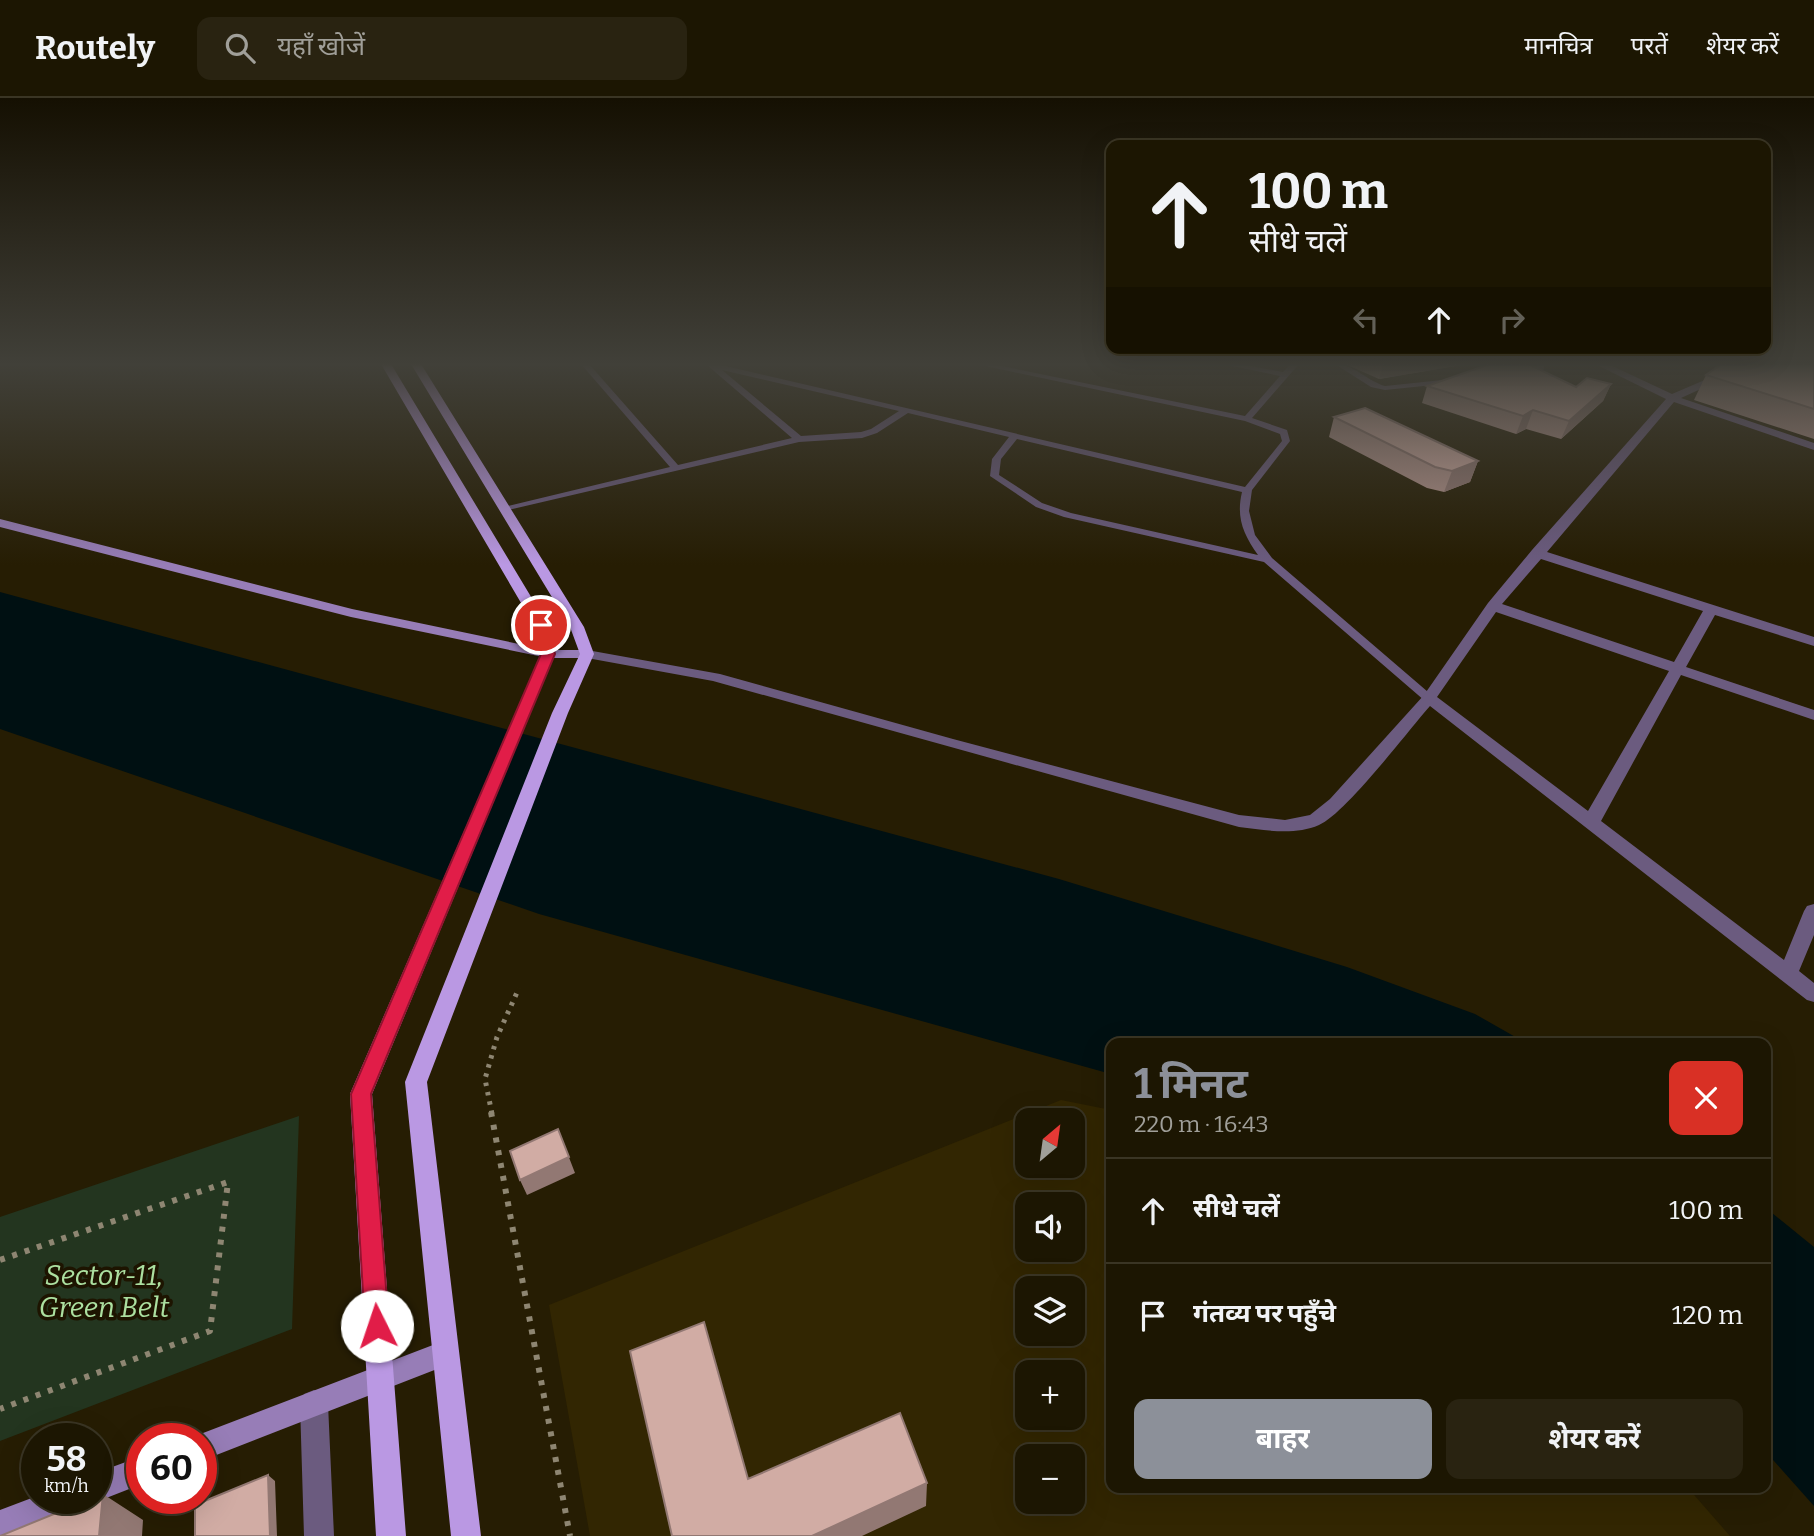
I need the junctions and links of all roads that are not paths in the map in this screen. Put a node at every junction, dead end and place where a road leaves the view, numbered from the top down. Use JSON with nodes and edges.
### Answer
{"nodes":[{"id":1,"x":426,"y":431,"type":"edge"},
{"id":2,"x":458,"y":431,"type":"edge"},
{"id":3,"x":643,"y":431,"type":"edge"},
{"id":4,"x":790,"y":431,"type":"edge"},
{"id":5,"x":874,"y":431,"type":"edge"},
{"id":6,"x":994,"y":431,"type":"edge"},
{"id":7,"x":1282,"y":431,"type":"edge"},
{"id":8,"x":1643,"y":431,"type":"edge"},
{"id":9,"x":1768,"y":431,"type":"edge"},
{"id":10,"x":1015,"y":436,"type":"junction"},
{"id":11,"x":799,"y":439,"type":"junction"},
{"id":12,"x":1814,"y":447,"type":"edge"},
{"id":13,"x":676,"y":469,"type":"junction"},
{"id":14,"x":1247,"y":490,"type":"junction"},
{"id":15,"x":507,"y":509,"type":"junction"},
{"id":16,"x":0,"y":523,"type":"edge"},
{"id":17,"x":1537,"y":553,"type":"junction"},
{"id":18,"x":1268,"y":560,"type":"junction"},
{"id":19,"x":1493,"y":606,"type":"junction"},
{"id":20,"x":1711,"y":609,"type":"junction"},
{"id":21,"x":1814,"y":642,"type":"edge"},
{"id":22,"x":548,"y":654,"type":"junction"},
{"id":23,"x":587,"y":654,"type":"junction"},
{"id":24,"x":1679,"y":669,"type":"junction"},
{"id":25,"x":1429,"y":698,"type":"junction"},
{"id":26,"x":1814,"y":715,"type":"edge"},
{"id":27,"x":1590,"y":824,"type":"junction"},
{"id":28,"x":1814,"y":911,"type":"edge"},
{"id":29,"x":1788,"y":974,"type":"junction"},
{"id":30,"x":1814,"y":994,"type":"edge"},
{"id":31,"x":446,"y":1353,"type":"junction"},
{"id":32,"x":380,"y":1378,"type":"junction"},
{"id":33,"x":314,"y":1404,"type":"junction"},
{"id":34,"x":217,"y":1441,"type":"edge"},
{"id":35,"x":28,"y":1514,"type":"edge"},
{"id":36,"x":0,"y":1525,"type":"edge"},
{"id":37,"x":320,"y":1536,"type":"edge"},
{"id":38,"x":391,"y":1536,"type":"edge"},
{"id":39,"x":466,"y":1536,"type":"edge"}],
"edges":[{"from":1,"to":22,"type":"main road"},
{"from":2,"to":15,"type":"main road"},
{"from":3,"to":13,"type":"lane"},
{"from":4,"to":11,"type":"lane"},
{"from":5,"to":11,"type":"lane"},
{"from":6,"to":10,"type":"lane"},
{"from":7,"to":14,"type":"lane"},
{"from":8,"to":17,"type":"street"},
{"from":9,"to":12,"type":"street"},
{"from":10,"to":14,"type":"lane"},
{"from":10,"to":18,"type":"lane"},
{"from":11,"to":13,"type":"lane"},
{"from":13,"to":15,"type":"lane"},
{"from":14,"to":18,"type":"lane"},
{"from":15,"to":23,"type":"main road"},
{"from":16,"to":22,"type":"street"},
{"from":17,"to":19,"type":"street"},
{"from":17,"to":20,"type":"street"},
{"from":18,"to":25,"type":"lane"},
{"from":19,"to":24,"type":"street"},
{"from":19,"to":25,"type":"street"},
{"from":20,"to":21,"type":"street"},
{"from":20,"to":24,"type":"street"},
{"from":22,"to":23,"type":"street"},
{"from":22,"to":32,"type":"main road"},
{"from":23,"to":25,"type":"street"},
{"from":23,"to":31,"type":"main road"},
{"from":24,"to":26,"type":"street"},
{"from":24,"to":27,"type":"street"},
{"from":25,"to":27,"type":"street"},
{"from":27,"to":29,"type":"street"},
{"from":28,"to":29,"type":"street"},
{"from":29,"to":30,"type":"street"},
{"from":31,"to":32,"type":"street"},
{"from":31,"to":39,"type":"main road"},
{"from":32,"to":33,"type":"street"},
{"from":32,"to":38,"type":"main road"},
{"from":33,"to":34,"type":"street"},
{"from":33,"to":37,"type":"street"},
{"from":35,"to":36,"type":"street"}]}
